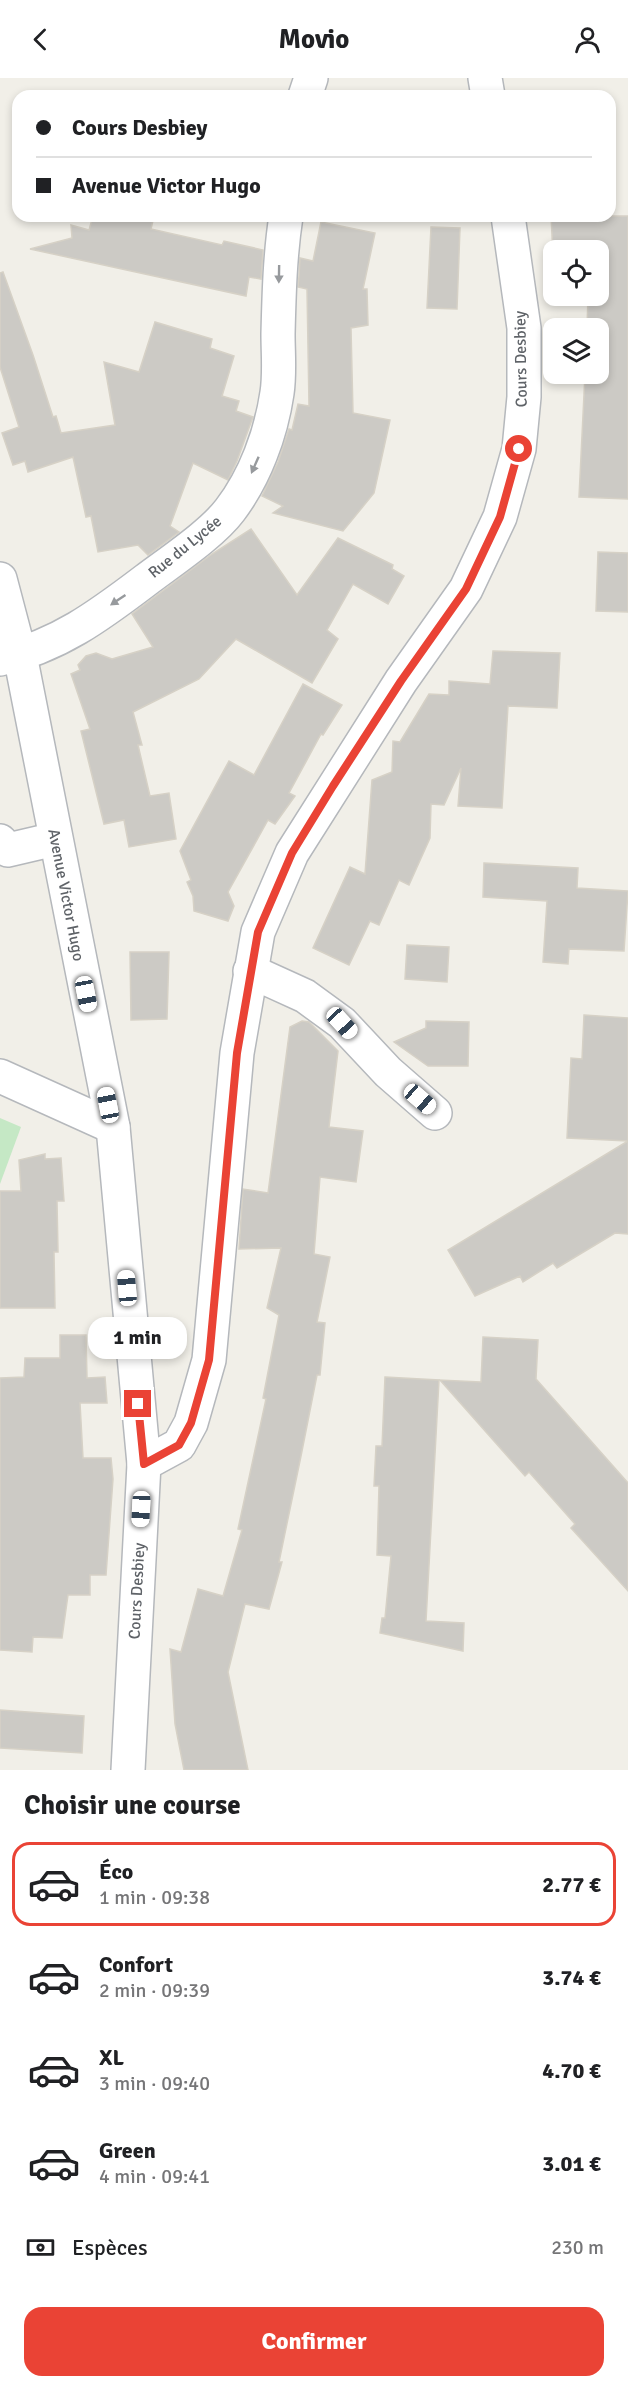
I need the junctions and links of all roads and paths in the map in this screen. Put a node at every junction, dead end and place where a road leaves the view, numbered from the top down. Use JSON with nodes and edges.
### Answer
{"nodes":[{"id":1,"x":285,"y":222,"type":"edge"},
{"id":2,"x":509,"y":222,"type":"edge"},
{"id":3,"x":0,"y":579,"type":"edge"},
{"id":4,"x":10,"y":657,"type":"edge"},
{"id":5,"x":55,"y":839,"type":"junction"},
{"id":6,"x":0,"y":841,"type":"edge"},
{"id":7,"x":250,"y":971,"type":"junction"},
{"id":8,"x":0,"y":1076,"type":"edge"},
{"id":9,"x":435,"y":1113,"type":"dead end"},
{"id":10,"x":112,"y":1127,"type":"junction"},
{"id":11,"x":144,"y":1464,"type":"junction"},
{"id":12,"x":128,"y":1770,"type":"edge"}],
"edges":[{"from":1,"to":4,"type":"street","name":"Rue du Lycée","one_way":true},
{"from":2,"to":7,"type":"street","name":"Cours Desbiey"},
{"from":3,"to":4,"type":"street","name":"Avenue Victor Hugo"},
{"from":4,"to":5,"type":"street","name":"Avenue Victor Hugo"},
{"from":5,"to":6,"type":"street"},
{"from":5,"to":10,"type":"street","name":"Avenue Victor Hugo"},
{"from":7,"to":9,"type":"street"},
{"from":7,"to":11,"type":"street","name":"Cours Desbiey"},
{"from":8,"to":10,"type":"street"},
{"from":10,"to":11,"type":"street","name":"Avenue Victor Hugo"},
{"from":11,"to":12,"type":"street","name":"Cours Desbiey"}]}
